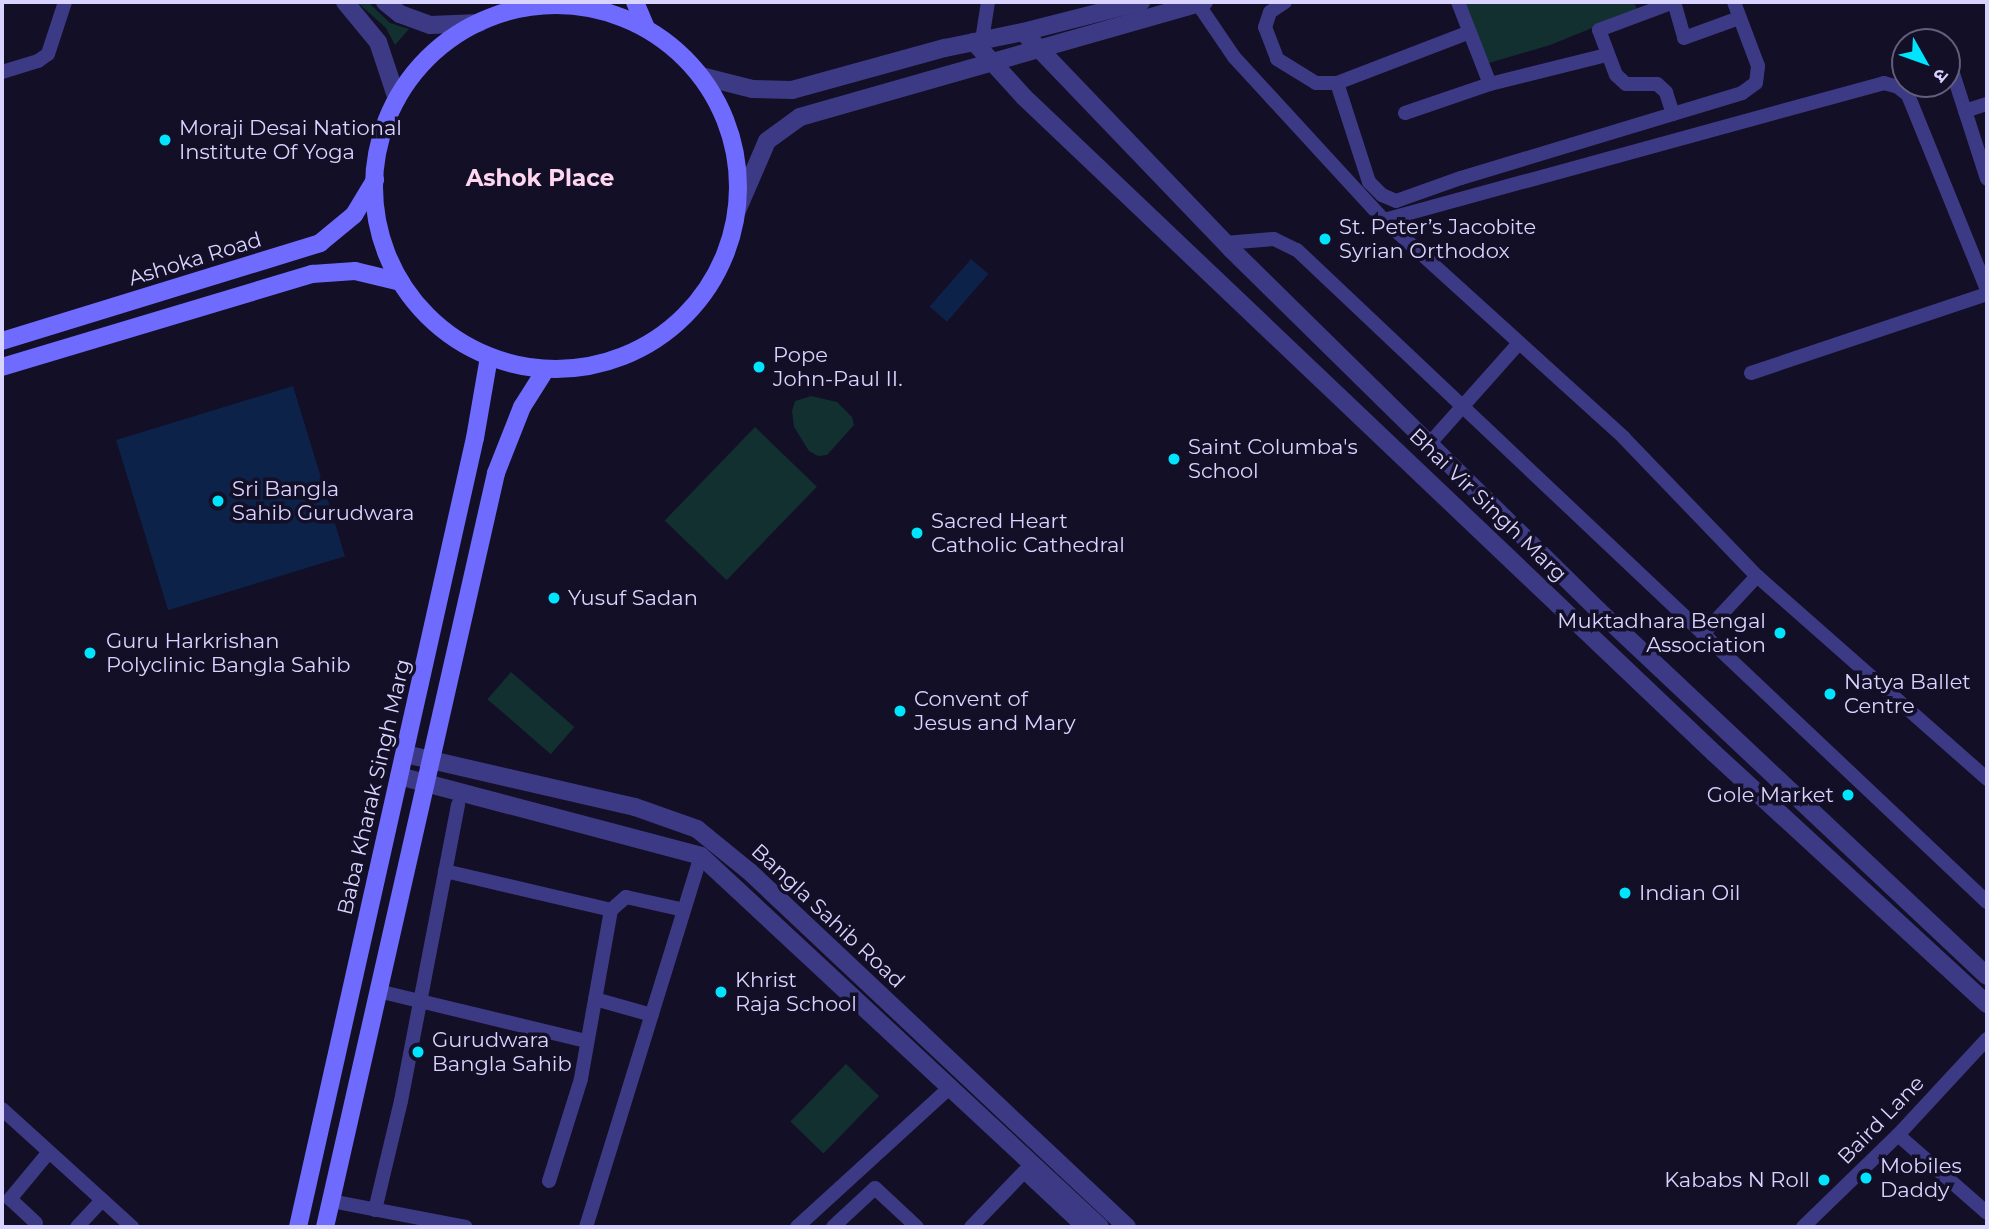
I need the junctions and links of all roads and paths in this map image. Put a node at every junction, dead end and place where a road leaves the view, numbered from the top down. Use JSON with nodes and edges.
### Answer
{"nodes":[{"id":1,"x":65,"y":2,"type":"edge"},
{"id":2,"x":345,"y":2,"type":"edge"},
{"id":3,"x":384,"y":2,"type":"edge"},
{"id":4,"x":635,"y":2,"type":"edge"},
{"id":5,"x":988,"y":2,"type":"edge"},
{"id":6,"x":1142,"y":2,"type":"edge"},
{"id":7,"x":1285,"y":2,"type":"edge"},
{"id":8,"x":1458,"y":2,"type":"edge"},
{"id":9,"x":1734,"y":2,"type":"edge"},
{"id":10,"x":557,"y":3,"type":"edge"},
{"id":11,"x":1201,"y":3,"type":"edge"},
{"id":12,"x":1655,"y":5,"type":"edge"},
{"id":13,"x":1162,"y":7,"type":"edge"},
{"id":14,"x":1739,"y":18,"type":"junction"},
{"id":15,"x":479,"y":23,"type":"junction"},
{"id":16,"x":646,"y":28,"type":"junction"},
{"id":17,"x":1023,"y":32,"type":"junction"},
{"id":18,"x":1470,"y":32,"type":"junction"},
{"id":19,"x":978,"y":41,"type":"junction"},
{"id":20,"x":1037,"y":49,"type":"junction"},
{"id":21,"x":1606,"y":55,"type":"junction"},
{"id":22,"x":991,"y":64,"type":"junction"},
{"id":23,"x":2,"y":72,"type":"edge"},
{"id":24,"x":701,"y":76,"type":"junction"},
{"id":25,"x":1337,"y":83,"type":"junction"},
{"id":26,"x":1490,"y":84,"type":"junction"},
{"id":27,"x":1961,"y":98,"type":"edge"},
{"id":28,"x":397,"y":99,"type":"junction"},
{"id":29,"x":1987,"y":104,"type":"edge"},
{"id":30,"x":1965,"y":111,"type":"junction"},
{"id":31,"x":1405,"y":113,"type":"dead end"},
{"id":32,"x":1673,"y":114,"type":"junction"},
{"id":33,"x":1987,"y":128,"type":"edge"},
{"id":34,"x":1972,"y":132,"type":"junction"},
{"id":35,"x":1987,"y":179,"type":"edge"},
{"id":36,"x":375,"y":180,"type":"junction"},
{"id":37,"x":736,"y":213,"type":"junction"},
{"id":38,"x":1384,"y":220,"type":"junction"},
{"id":39,"x":1225,"y":243,"type":"junction"},
{"id":40,"x":401,"y":282,"type":"junction"},
{"id":41,"x":1987,"y":292,"type":"edge"},
{"id":42,"x":2,"y":341,"type":"edge"},
{"id":43,"x":1519,"y":343,"type":"junction"},
{"id":44,"x":489,"y":356,"type":"junction"},
{"id":45,"x":2,"y":367,"type":"edge"},
{"id":46,"x":546,"y":369,"type":"junction"},
{"id":47,"x":1751,"y":373,"type":"dead end"},
{"id":48,"x":1463,"y":405,"type":"junction"},
{"id":49,"x":1430,"y":443,"type":"junction"},
{"id":50,"x":1757,"y":576,"type":"junction"},
{"id":51,"x":1703,"y":634,"type":"junction"},
{"id":52,"x":405,"y":754,"type":"junction"},
{"id":53,"x":431,"y":758,"type":"junction"},
{"id":54,"x":400,"y":776,"type":"junction"},
{"id":55,"x":1987,"y":779,"type":"edge"},
{"id":56,"x":425,"y":783,"type":"junction"},
{"id":57,"x":458,"y":804,"type":"dead end"},
{"id":58,"x":701,"y":856,"type":"junction"},
{"id":59,"x":445,"y":871,"type":"junction"},
{"id":60,"x":1987,"y":902,"type":"edge"},
{"id":61,"x":611,"y":910,"type":"junction"},
{"id":62,"x":684,"y":910,"type":"junction"},
{"id":63,"x":1987,"y":976,"type":"edge"},
{"id":64,"x":378,"y":991,"type":"junction"},
{"id":65,"x":595,"y":999,"type":"junction"},
{"id":66,"x":420,"y":1001,"type":"junction"},
{"id":67,"x":1987,"y":1004,"type":"edge"},
{"id":68,"x":652,"y":1015,"type":"junction"},
{"id":69,"x":1987,"y":1039,"type":"edge"},
{"id":70,"x":587,"y":1041,"type":"junction"},
{"id":71,"x":949,"y":1088,"type":"junction"},
{"id":72,"x":2,"y":1109,"type":"edge"},
{"id":73,"x":1898,"y":1135,"type":"junction"},
{"id":74,"x":48,"y":1152,"type":"junction"},
{"id":75,"x":549,"y":1181,"type":"dead end"},
{"id":76,"x":102,"y":1200,"type":"junction"},
{"id":77,"x":331,"y":1201,"type":"junction"},
{"id":78,"x":375,"y":1210,"type":"junction"},
{"id":79,"x":1987,"y":1213,"type":"edge"},
{"id":80,"x":808,"y":1216,"type":"junction"},
{"id":81,"x":36,"y":1223,"type":"dead end"},
{"id":82,"x":77,"y":1227,"type":"edge"},
{"id":83,"x":132,"y":1227,"type":"edge"},
{"id":84,"x":298,"y":1227,"type":"edge"},
{"id":85,"x":325,"y":1227,"type":"edge"},
{"id":86,"x":466,"y":1227,"type":"edge"},
{"id":87,"x":586,"y":1227,"type":"edge"},
{"id":88,"x":797,"y":1227,"type":"edge"},
{"id":89,"x":820,"y":1227,"type":"edge"},
{"id":90,"x":833,"y":1227,"type":"edge"},
{"id":91,"x":917,"y":1227,"type":"edge"},
{"id":92,"x":971,"y":1227,"type":"edge"},
{"id":93,"x":1083,"y":1227,"type":"edge"},
{"id":94,"x":1100,"y":1227,"type":"edge"},
{"id":95,"x":1127,"y":1227,"type":"edge"},
{"id":96,"x":1803,"y":1227,"type":"edge"}],
"edges":[{"from":1,"to":23,"type":"street"},
{"from":2,"to":28,"type":"street"},
{"from":3,"to":15,"type":"street"},
{"from":4,"to":16,"type":"main road"},
{"from":5,"to":19,"type":"street"},
{"from":6,"to":17,"type":"street"},
{"from":7,"to":25,"type":"street"},
{"from":8,"to":18,"type":"street"},
{"from":9,"to":14,"type":"street"},
{"from":10,"to":15,"type":"main road"},
{"from":10,"to":16,"type":"main road"},
{"from":11,"to":13,"type":"street"},
{"from":11,"to":38,"type":"street"},
{"from":12,"to":14,"type":"street"},
{"from":12,"to":21,"type":"street"},
{"from":13,"to":20,"type":"street"},
{"from":14,"to":32,"type":"street"},
{"from":15,"to":28,"type":"main road"},
{"from":16,"to":24,"type":"main road"},
{"from":17,"to":19,"type":"street"},
{"from":17,"to":20,"type":"street","name":"Bhai Vir Singh Marg"},
{"from":18,"to":25,"type":"street"},
{"from":18,"to":26,"type":"street"},
{"from":19,"to":22,"type":"street","name":"Bhai Vir Singh Marg"},
{"from":19,"to":24,"type":"street"},
{"from":20,"to":22,"type":"street"},
{"from":20,"to":39,"type":"street","name":"Bhai Vir Singh Marg"},
{"from":21,"to":26,"type":"street"},
{"from":21,"to":32,"type":"street"},
{"from":22,"to":37,"type":"street"},
{"from":22,"to":67,"type":"street","name":"Bhai Vir Singh Marg"},
{"from":24,"to":37,"type":"main road"},
{"from":25,"to":32,"type":"street"},
{"from":26,"to":31,"type":"street"},
{"from":27,"to":30,"type":"street"},
{"from":28,"to":36,"type":"main road"},
{"from":29,"to":30,"type":"street"},
{"from":30,"to":34,"type":"street"},
{"from":33,"to":34,"type":"street"},
{"from":34,"to":35,"type":"street"},
{"from":36,"to":40,"type":"main road"},
{"from":36,"to":42,"type":"main road","name":"Ashoka Road"},
{"from":37,"to":46,"type":"main road"},
{"from":38,"to":41,"type":"street"},
{"from":38,"to":43,"type":"street"},
{"from":39,"to":48,"type":"street"},
{"from":39,"to":49,"type":"street","name":"Bhai Vir Singh Marg"},
{"from":40,"to":44,"type":"main road"},
{"from":40,"to":45,"type":"main road"},
{"from":41,"to":47,"type":"street"},
{"from":43,"to":48,"type":"street"},
{"from":43,"to":50,"type":"street"},
{"from":44,"to":46,"type":"main road"},
{"from":44,"to":52,"type":"main road","name":"Baba Kharak Singh Marg"},
{"from":46,"to":53,"type":"main road"},
{"from":48,"to":49,"type":"street"},
{"from":48,"to":51,"type":"street"},
{"from":49,"to":63,"type":"street","name":"Bhai Vir Singh Marg"},
{"from":50,"to":51,"type":"street"},
{"from":50,"to":55,"type":"street"},
{"from":51,"to":60,"type":"street"},
{"from":52,"to":53,"type":"street","name":"Bangla Sahib Road"},
{"from":52,"to":54,"type":"main road","name":"Baba Kharak Singh Marg"},
{"from":53,"to":56,"type":"main road"},
{"from":53,"to":95,"type":"street","name":"Bangla Sahib Road"},
{"from":54,"to":56,"type":"street","name":"Bangla Sahib Road"},
{"from":54,"to":84,"type":"main road","name":"Baba Kharak Singh Marg"},
{"from":56,"to":58,"type":"street","name":"Bangla Sahib Road"},
{"from":56,"to":64,"type":"main road"},
{"from":57,"to":59,"type":"street"},
{"from":58,"to":62,"type":"street"},
{"from":58,"to":71,"type":"street","name":"Bangla Sahib Road"},
{"from":59,"to":61,"type":"street"},
{"from":59,"to":66,"type":"street"},
{"from":61,"to":62,"type":"street"},
{"from":61,"to":65,"type":"street"},
{"from":62,"to":68,"type":"street"},
{"from":64,"to":66,"type":"street"},
{"from":64,"to":77,"type":"main road"},
{"from":65,"to":68,"type":"street"},
{"from":65,"to":70,"type":"street"},
{"from":66,"to":70,"type":"street"},
{"from":66,"to":78,"type":"street"},
{"from":68,"to":87,"type":"street"},
{"from":69,"to":73,"type":"street","name":"Baird Lane"},
{"from":70,"to":75,"type":"street"},
{"from":71,"to":80,"type":"street"},
{"from":71,"to":94,"type":"street","name":"Bangla Sahib Road"},
{"from":72,"to":74,"type":"street"},
{"from":73,"to":79,"type":"street"},
{"from":73,"to":96,"type":"street","name":"Baird Lane"},
{"from":74,"to":76,"type":"street"},
{"from":74,"to":81,"type":"street"},
{"from":76,"to":82,"type":"street"},
{"from":76,"to":83,"type":"street"},
{"from":77,"to":78,"type":"street"},
{"from":77,"to":85,"type":"main road"},
{"from":78,"to":86,"type":"street"},
{"from":80,"to":88,"type":"street"},
{"from":80,"to":89,"type":"street"},
{"from":90,"to":91,"type":"street"},
{"from":92,"to":93,"type":"street"}]}
